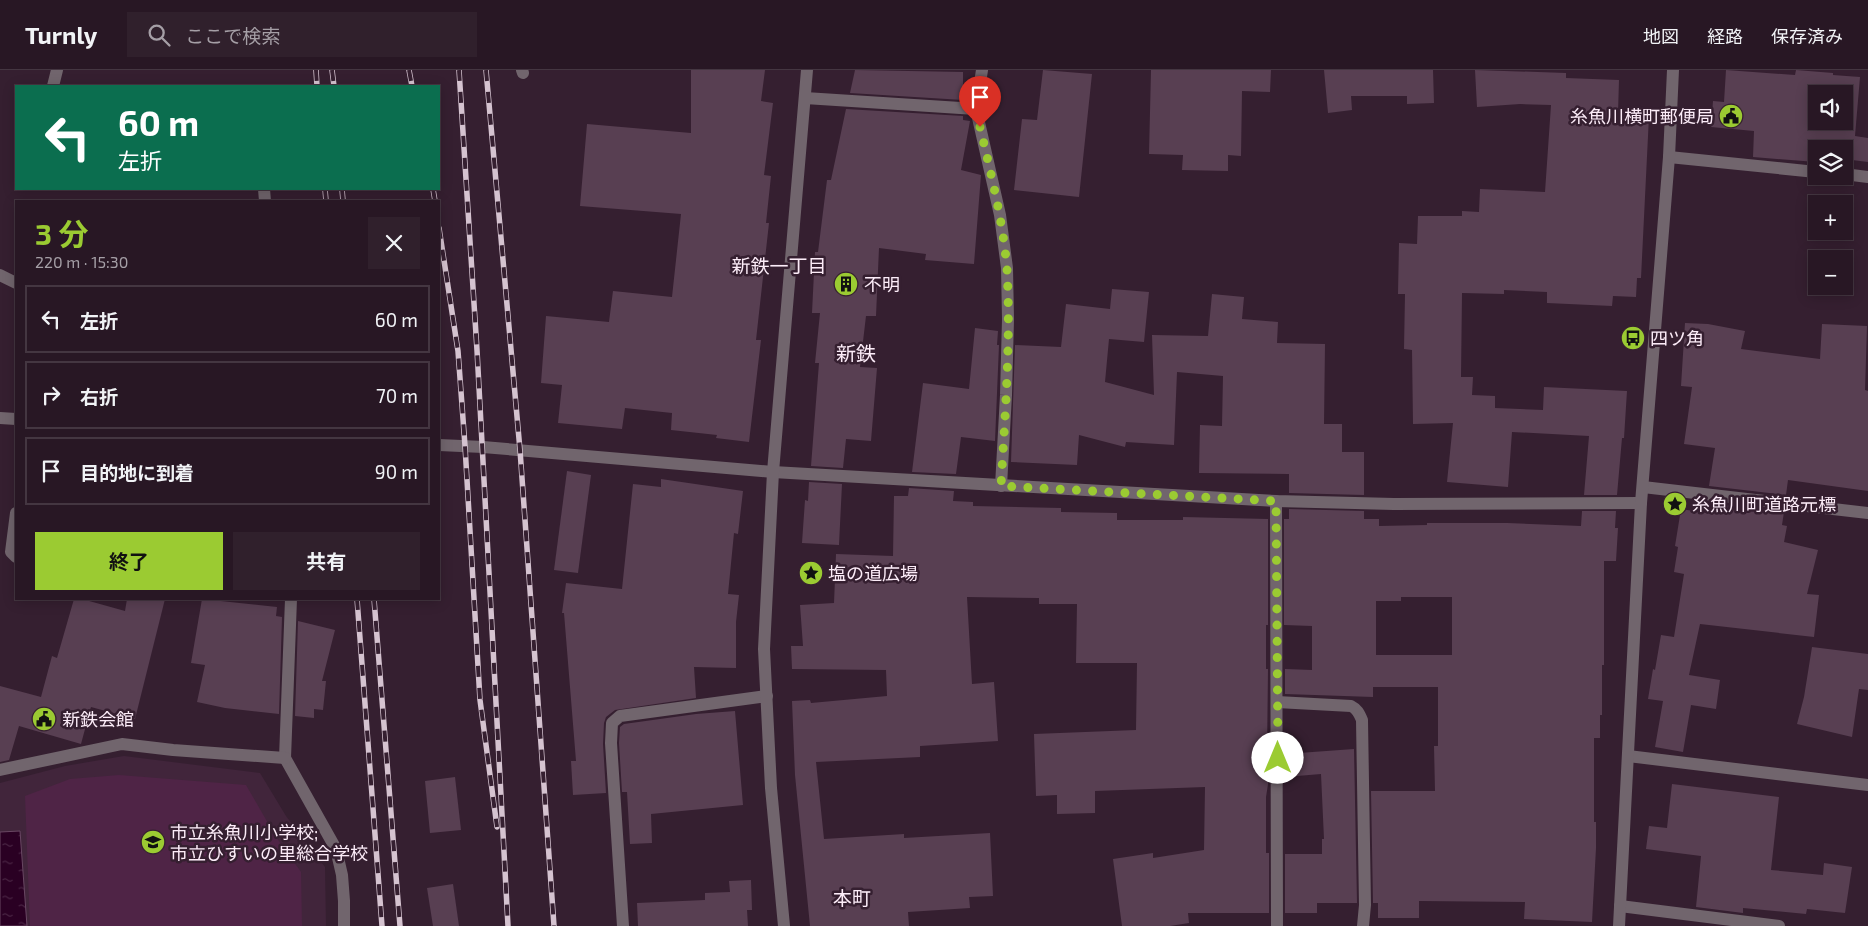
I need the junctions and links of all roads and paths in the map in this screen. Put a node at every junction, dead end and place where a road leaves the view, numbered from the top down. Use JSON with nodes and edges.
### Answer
{"nodes":[{"id":1,"x":57,"y":70,"type":"edge"},
{"id":2,"x":807,"y":70,"type":"edge"},
{"id":3,"x":982,"y":70,"type":"edge"},
{"id":4,"x":1673,"y":70,"type":"edge"},
{"id":5,"x":53,"y":85,"type":"edge"},
{"id":6,"x":805,"y":98,"type":"junction"},
{"id":7,"x":976,"y":109,"type":"junction"},
{"id":8,"x":1669,"y":157,"type":"junction"},
{"id":9,"x":1808,"y":171,"type":"edge"},
{"id":10,"x":1853,"y":175,"type":"edge"},
{"id":11,"x":1868,"y":177,"type":"edge"},
{"id":12,"x":0,"y":275,"type":"edge"},
{"id":13,"x":15,"y":282,"type":"edge"},
{"id":14,"x":0,"y":418,"type":"edge"},
{"id":15,"x":15,"y":419,"type":"edge"},
{"id":16,"x":440,"y":445,"type":"edge"},
{"id":17,"x":773,"y":472,"type":"junction"},
{"id":18,"x":1001,"y":486,"type":"junction"},
{"id":19,"x":1643,"y":487,"type":"junction"},
{"id":20,"x":1276,"y":501,"type":"junction"},
{"id":21,"x":1642,"y":503,"type":"junction"},
{"id":22,"x":1868,"y":513,"type":"edge"},
{"id":23,"x":15,"y":521,"type":"edge"},
{"id":24,"x":15,"y":556,"type":"edge"},
{"id":25,"x":290,"y":600,"type":"edge"},
{"id":26,"x":767,"y":696,"type":"junction"},
{"id":27,"x":1278,"y":702,"type":"junction"},
{"id":28,"x":1628,"y":756,"type":"junction"},
{"id":29,"x":285,"y":758,"type":"junction"},
{"id":30,"x":0,"y":770,"type":"edge"},
{"id":31,"x":1868,"y":785,"type":"edge"},
{"id":32,"x":1620,"y":906,"type":"junction"},
{"id":33,"x":344,"y":926,"type":"edge"},
{"id":34,"x":623,"y":926,"type":"edge"},
{"id":35,"x":784,"y":926,"type":"edge"},
{"id":36,"x":1277,"y":926,"type":"edge"},
{"id":37,"x":1363,"y":926,"type":"edge"},
{"id":38,"x":1619,"y":926,"type":"edge"},
{"id":39,"x":1779,"y":926,"type":"edge"}],
"edges":[{"from":1,"to":5,"type":"street"},
{"from":2,"to":6,"type":"street"},
{"from":3,"to":7,"type":"street"},
{"from":4,"to":8,"type":"street"},
{"from":6,"to":7,"type":"street"},
{"from":6,"to":17,"type":"street"},
{"from":7,"to":18,"type":"street"},
{"from":8,"to":9,"type":"street"},
{"from":8,"to":19,"type":"street"},
{"from":10,"to":11,"type":"street"},
{"from":12,"to":13,"type":"street"},
{"from":14,"to":15,"type":"street"},
{"from":16,"to":17,"type":"street"},
{"from":17,"to":18,"type":"street"},
{"from":17,"to":26,"type":"street"},
{"from":18,"to":20,"type":"street"},
{"from":19,"to":21,"type":"street"},
{"from":19,"to":22,"type":"street"},
{"from":20,"to":21,"type":"street"},
{"from":20,"to":27,"type":"street"},
{"from":21,"to":28,"type":"street"},
{"from":23,"to":24,"type":"street"},
{"from":25,"to":29,"type":"street"},
{"from":26,"to":34,"type":"street"},
{"from":26,"to":35,"type":"street"},
{"from":27,"to":36,"type":"street"},
{"from":27,"to":37,"type":"street"},
{"from":28,"to":31,"type":"street"},
{"from":28,"to":32,"type":"street"},
{"from":29,"to":30,"type":"street"},
{"from":29,"to":33,"type":"street"},
{"from":32,"to":38,"type":"street"},
{"from":32,"to":39,"type":"street"}]}
